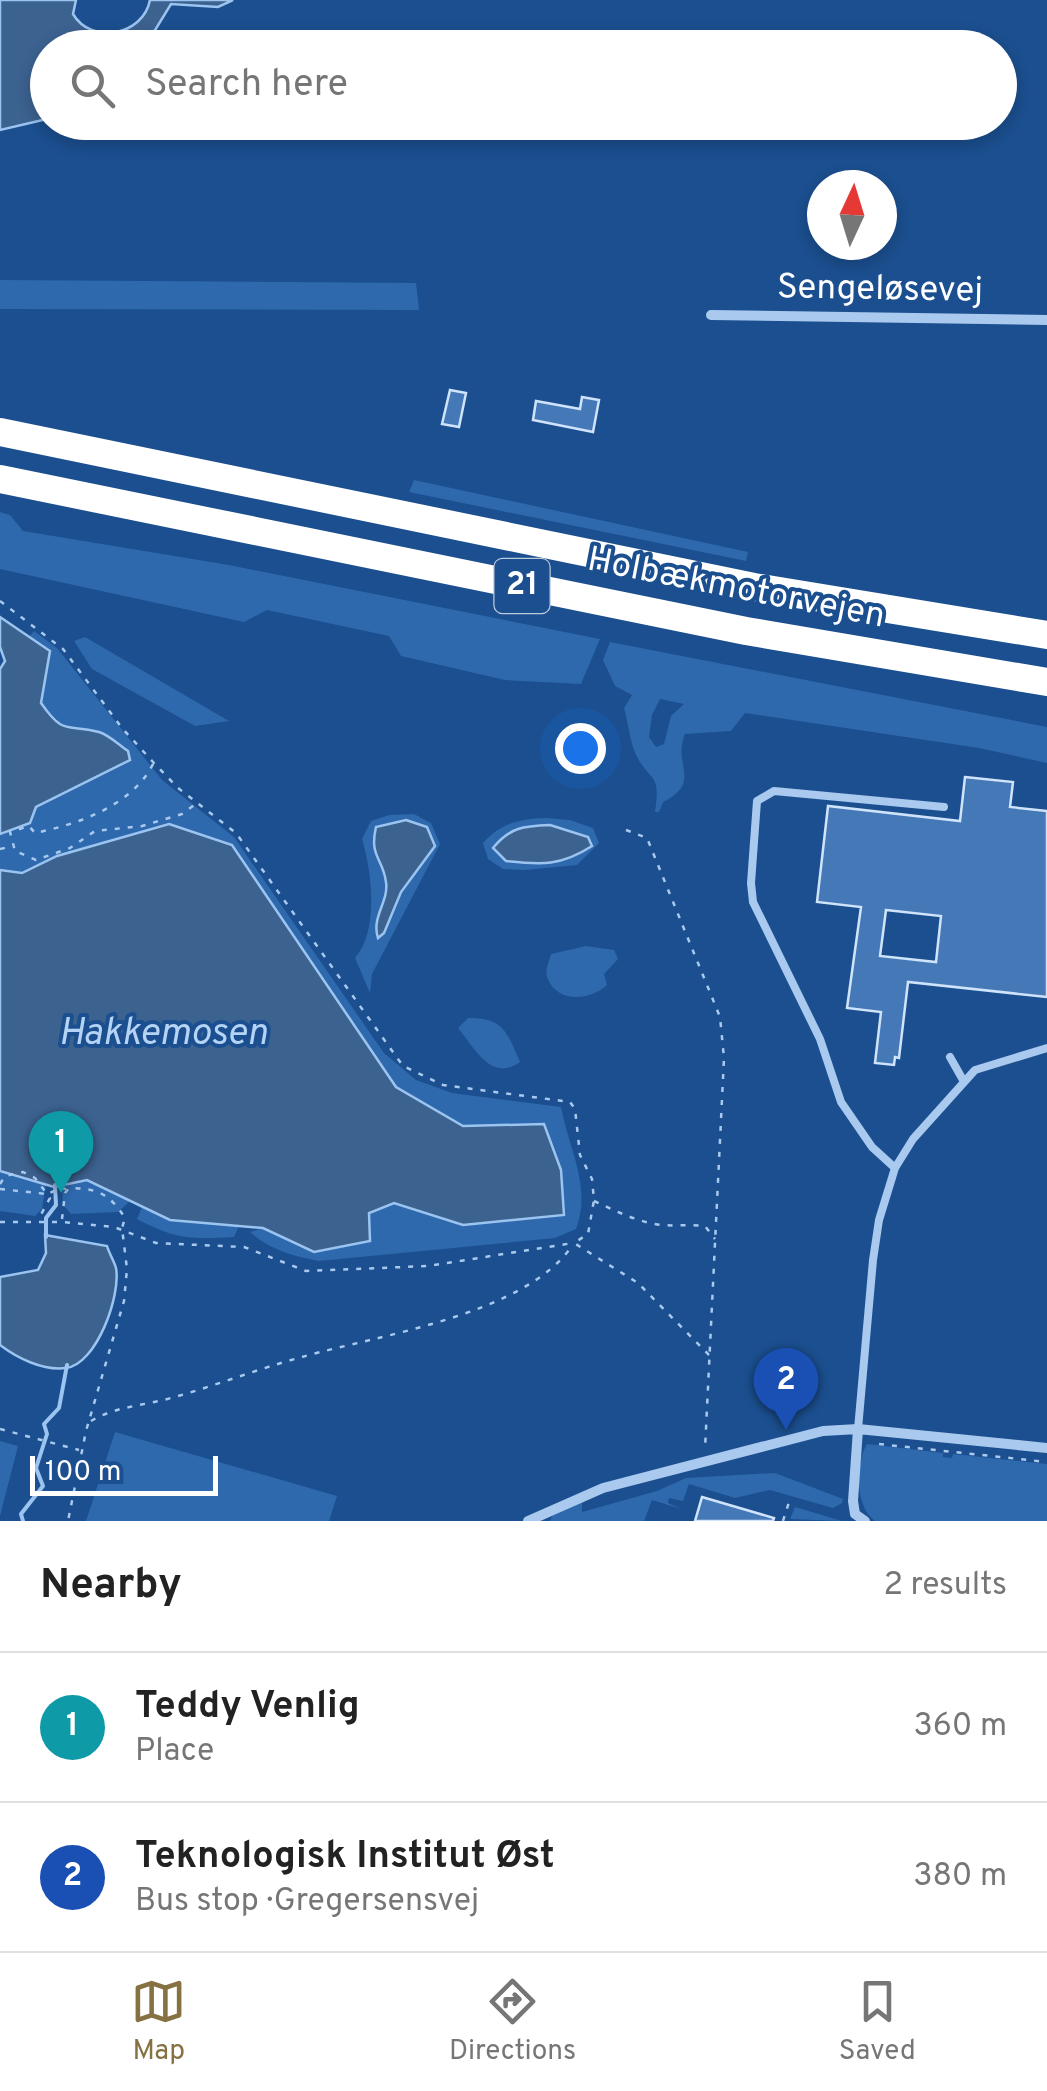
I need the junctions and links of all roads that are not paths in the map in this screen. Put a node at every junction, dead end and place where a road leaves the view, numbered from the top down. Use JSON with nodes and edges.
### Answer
{"nodes":[{"id":1,"x":712,"y":315,"type":"dead end"},
{"id":2,"x":1047,"y":320,"type":"edge"},
{"id":3,"x":0,"y":432,"type":"edge"},
{"id":4,"x":0,"y":478,"type":"edge"},
{"id":5,"x":926,"y":617,"type":"junction"},
{"id":6,"x":1047,"y":617,"type":"edge"},
{"id":7,"x":1047,"y":635,"type":"edge"},
{"id":8,"x":1047,"y":682,"type":"edge"},
{"id":9,"x":944,"y":807,"type":"dead end"},
{"id":10,"x":1047,"y":1048,"type":"edge"},
{"id":11,"x":950,"y":1057,"type":"dead end"},
{"id":12,"x":964,"y":1080,"type":"junction"},
{"id":13,"x":895,"y":1168,"type":"junction"},
{"id":14,"x":858,"y":1428,"type":"junction"},
{"id":15,"x":1047,"y":1448,"type":"edge"},
{"id":16,"x":536,"y":1519,"type":"edge"},
{"id":17,"x":865,"y":1521,"type":"edge"}],
"edges":[{"from":1,"to":2,"type":"street","name":"Sengeløsevej"},
{"from":3,"to":5,"type":"highway","name":"Holbækmotorvejen","number":"21"},
{"from":4,"to":8,"type":"highway","name":"Holbækmotorvejen","number":"21"},
{"from":5,"to":6,"type":"highway"},
{"from":5,"to":7,"type":"highway","name":"Holbækmotorvejen","number":"21"},
{"from":9,"to":13,"type":"lane"},
{"from":10,"to":12,"type":"lane"},
{"from":11,"to":12,"type":"lane"},
{"from":12,"to":13,"type":"lane"},
{"from":13,"to":14,"type":"lane"},
{"from":14,"to":15,"type":"street"},
{"from":14,"to":16,"type":"street"},
{"from":14,"to":17,"type":"street"}]}
